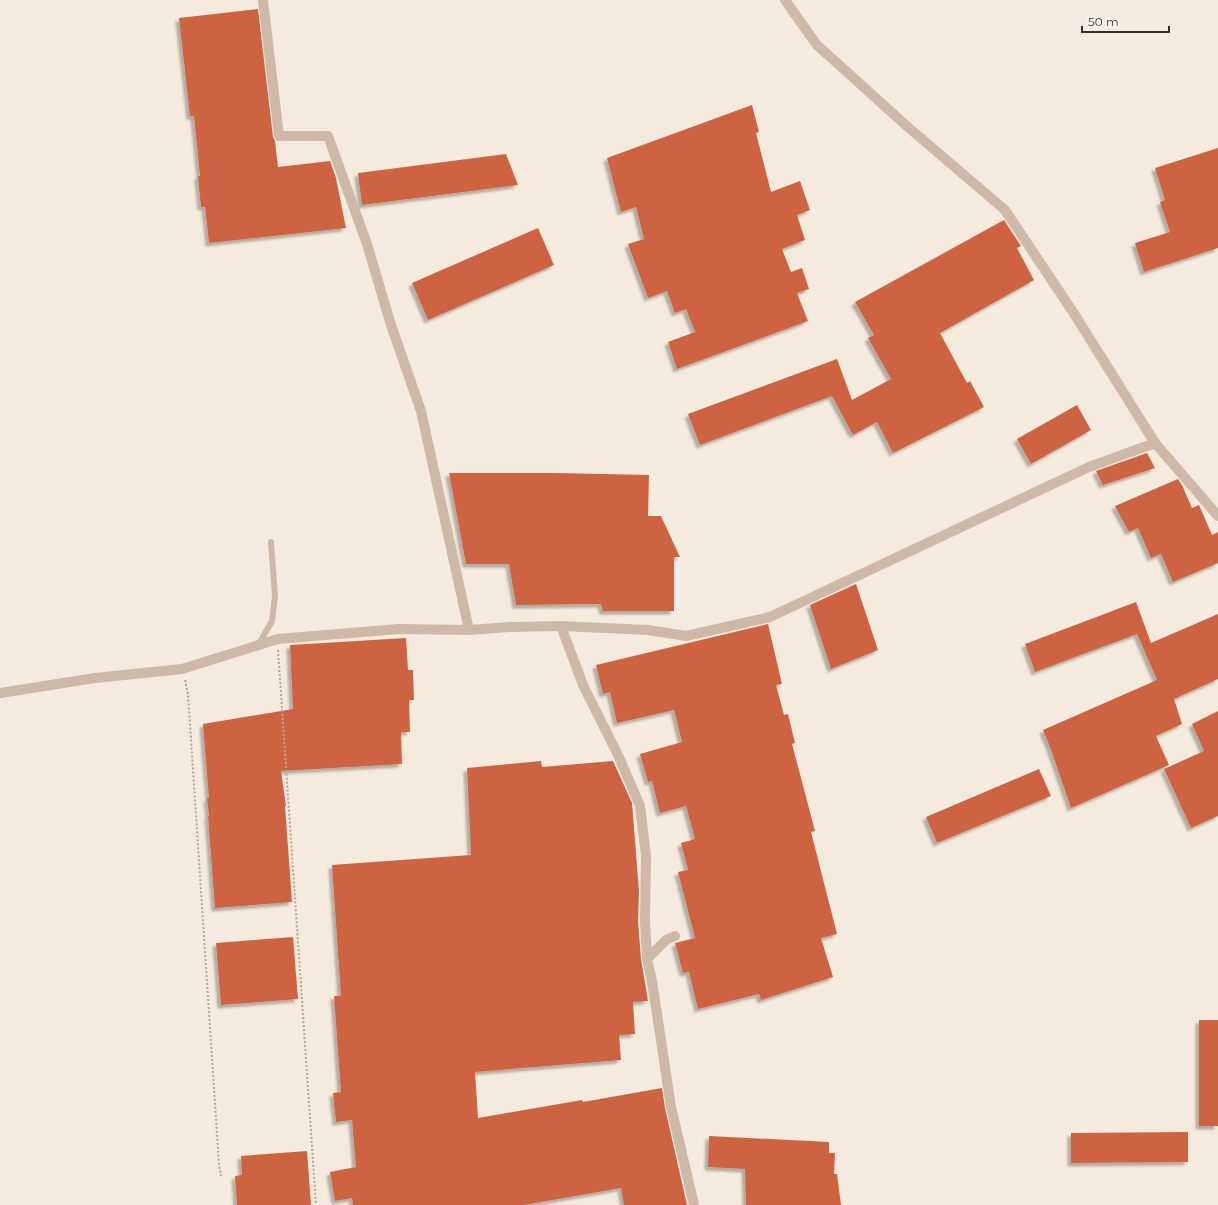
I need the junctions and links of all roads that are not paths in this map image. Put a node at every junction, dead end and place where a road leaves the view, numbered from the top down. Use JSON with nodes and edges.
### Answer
{"nodes":[{"id":1,"x":263,"y":0,"type":"edge"},
{"id":2,"x":785,"y":0,"type":"edge"},
{"id":3,"x":1156,"y":444,"type":"junction"},
{"id":4,"x":1218,"y":516,"type":"edge"},
{"id":5,"x":271,"y":542,"type":"dead end"},
{"id":6,"x":561,"y":626,"type":"junction"},
{"id":7,"x":469,"y":630,"type":"junction"},
{"id":8,"x":259,"y":644,"type":"junction"},
{"id":9,"x":0,"y":693,"type":"edge"},
{"id":10,"x":675,"y":936,"type":"dead end"},
{"id":11,"x":647,"y":959,"type":"junction"},
{"id":12,"x":694,"y":1205,"type":"edge"}],
"edges":[{"from":1,"to":7,"type":"street"},
{"from":2,"to":3,"type":"street"},
{"from":3,"to":4,"type":"street"},
{"from":3,"to":6,"type":"street"},
{"from":5,"to":8,"type":"lane"},
{"from":6,"to":7,"type":"street"},
{"from":6,"to":11,"type":"street"},
{"from":7,"to":8,"type":"street"},
{"from":8,"to":9,"type":"street"},
{"from":10,"to":11,"type":"street"},
{"from":11,"to":12,"type":"street"}]}
